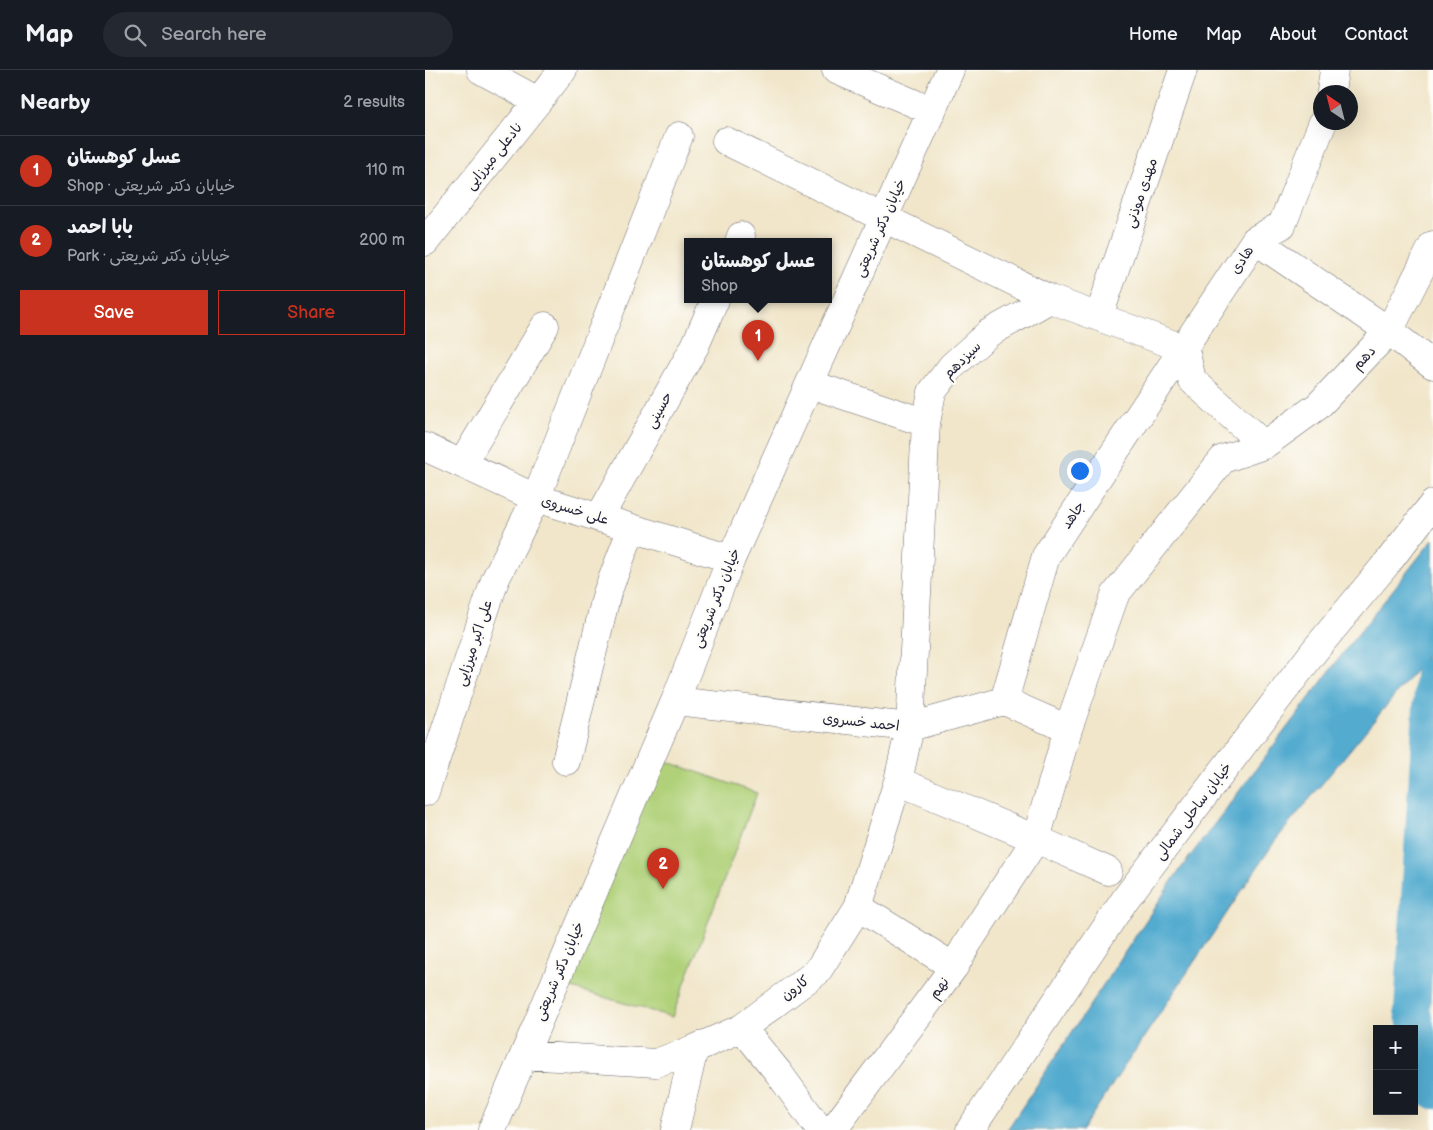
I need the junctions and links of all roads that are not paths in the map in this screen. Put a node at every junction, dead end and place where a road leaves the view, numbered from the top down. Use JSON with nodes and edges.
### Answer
{"nodes":[{"id":1,"x":481,"y":70,"type":"edge"},
{"id":2,"x":563,"y":70,"type":"edge"},
{"id":3,"x":836,"y":70,"type":"edge"},
{"id":4,"x":950,"y":70,"type":"edge"},
{"id":5,"x":1183,"y":70,"type":"edge"},
{"id":6,"x":1334,"y":70,"type":"edge"},
{"id":7,"x":1332,"y":85,"type":"edge"},
{"id":8,"x":539,"y":102,"type":"junction"},
{"id":9,"x":932,"y":111,"type":"junction"},
{"id":10,"x":1320,"y":130,"type":"edge"},
{"id":11,"x":679,"y":136,"type":"dead end"},
{"id":12,"x":726,"y":141,"type":"dead end"},
{"id":13,"x":883,"y":219,"type":"junction"},
{"id":14,"x":1255,"y":240,"type":"junction"},
{"id":15,"x":425,"y":242,"type":"edge"},
{"id":16,"x":1433,"y":245,"type":"edge"},
{"id":17,"x":1050,"y":299,"type":"junction"},
{"id":18,"x":714,"y":303,"type":"edge"},
{"id":19,"x":1099,"y":316,"type":"junction"},
{"id":20,"x":545,"y":326,"type":"dead end"},
{"id":21,"x":1389,"y":331,"type":"junction"},
{"id":22,"x":1185,"y":349,"type":"junction"},
{"id":23,"x":1433,"y":365,"type":"edge"},
{"id":24,"x":810,"y":384,"type":"junction"},
{"id":25,"x":927,"y":423,"type":"junction"},
{"id":26,"x":1264,"y":445,"type":"junction"},
{"id":27,"x":426,"y":448,"type":"edge"},
{"id":28,"x":462,"y":464,"type":"junction"},
{"id":29,"x":536,"y":498,"type":"junction"},
{"id":30,"x":1433,"y":504,"type":"edge"},
{"id":31,"x":599,"y":518,"type":"junction"},
{"id":32,"x":632,"y":528,"type":"junction"},
{"id":33,"x":731,"y":558,"type":"junction"},
{"id":34,"x":675,"y":700,"type":"junction"},
{"id":35,"x":1004,"y":701,"type":"junction"},
{"id":36,"x":910,"y":727,"type":"junction"},
{"id":37,"x":1068,"y":729,"type":"junction"},
{"id":38,"x":566,"y":760,"type":"dead end"},
{"id":39,"x":426,"y":782,"type":"edge"},
{"id":40,"x":898,"y":782,"type":"junction"},
{"id":41,"x":1036,"y":839,"type":"junction"},
{"id":42,"x":1108,"y":871,"type":"dead end"},
{"id":43,"x":858,"y":907,"type":"junction"},
{"id":44,"x":954,"y":968,"type":"junction"},
{"id":45,"x":742,"y":1028,"type":"junction"},
{"id":46,"x":694,"y":1049,"type":"junction"},
{"id":47,"x":524,"y":1055,"type":"junction"},
{"id":48,"x":491,"y":1130,"type":"edge"},
{"id":49,"x":675,"y":1130,"type":"edge"},
{"id":50,"x":820,"y":1130,"type":"edge"},
{"id":51,"x":833,"y":1130,"type":"edge"},
{"id":52,"x":970,"y":1130,"type":"edge"}],
"edges":[{"from":1,"to":8,"type":"street"},
{"from":2,"to":8,"type":"street","name":"نادعلی میرزایی"},
{"from":3,"to":9,"type":"street"},
{"from":4,"to":9,"type":"street","name":"خیابان دکتر شریعتی"},
{"from":5,"to":19,"type":"street","name":"مهدی موذنی"},
{"from":6,"to":7,"type":"street"},
{"from":8,"to":15,"type":"street","name":"نادعلی میرزایی"},
{"from":9,"to":13,"type":"street","name":"خیابان دکتر شریعتی"},
{"from":10,"to":14,"type":"street","name":"هادی"},
{"from":11,"to":29,"type":"street","name":"علی اکبر میرزایی"},
{"from":12,"to":13,"type":"street"},
{"from":13,"to":17,"type":"street"},
{"from":13,"to":24,"type":"street","name":"خیابان دکتر شریعتی"},
{"from":14,"to":21,"type":"street"},
{"from":14,"to":22,"type":"street","name":"هادی"},
{"from":16,"to":21,"type":"street","name":"دهم"},
{"from":17,"to":19,"type":"street"},
{"from":17,"to":25,"type":"street","name":"سیزدهم"},
{"from":18,"to":31,"type":"street","name":"حسینی"},
{"from":19,"to":22,"type":"street"},
{"from":20,"to":28,"type":"street"},
{"from":21,"to":23,"type":"street"},
{"from":21,"to":26,"type":"street","name":"دهم"},
{"from":22,"to":26,"type":"street"},
{"from":22,"to":35,"type":"street","name":"جاهد"},
{"from":24,"to":25,"type":"street"},
{"from":24,"to":33,"type":"street","name":"خیابان دکتر شریعتی"},
{"from":25,"to":36,"type":"street","name":"سیزدهم"},
{"from":26,"to":37,"type":"street","name":"دهم"},
{"from":27,"to":28,"type":"street","name":"علی خسروی"},
{"from":28,"to":29,"type":"street","name":"علی خسروی"},
{"from":29,"to":31,"type":"street","name":"علی خسروی"},
{"from":29,"to":39,"type":"street","name":"علی اکبر میرزایی"},
{"from":30,"to":52,"type":"street","name":"خیابان ساحلی شمالی"},
{"from":31,"to":32,"type":"street","name":"علی خسروی"},
{"from":32,"to":33,"type":"street","name":"علی خسروی"},
{"from":32,"to":38,"type":"street"},
{"from":33,"to":34,"type":"street","name":"خیابان دکتر شریعتی"},
{"from":34,"to":36,"type":"street","name":"احمد خسروی"},
{"from":34,"to":47,"type":"street","name":"خیابان دکتر شریعتی"},
{"from":35,"to":36,"type":"street","name":"احمد خسروی"},
{"from":35,"to":37,"type":"street"},
{"from":36,"to":40,"type":"street","name":"کارون"},
{"from":37,"to":41,"type":"street","name":"نهم"},
{"from":40,"to":41,"type":"street"},
{"from":40,"to":43,"type":"street","name":"کارون"},
{"from":41,"to":42,"type":"street"},
{"from":41,"to":44,"type":"street","name":"نهم"},
{"from":43,"to":44,"type":"street"},
{"from":43,"to":45,"type":"street","name":"کارون"},
{"from":44,"to":51,"type":"street","name":"نهم"},
{"from":45,"to":46,"type":"street","name":"کارون"},
{"from":45,"to":50,"type":"street"},
{"from":46,"to":47,"type":"street","name":"کارون"},
{"from":46,"to":49,"type":"street"},
{"from":47,"to":48,"type":"street","name":"خیابان دکتر شریعتی"}]}
